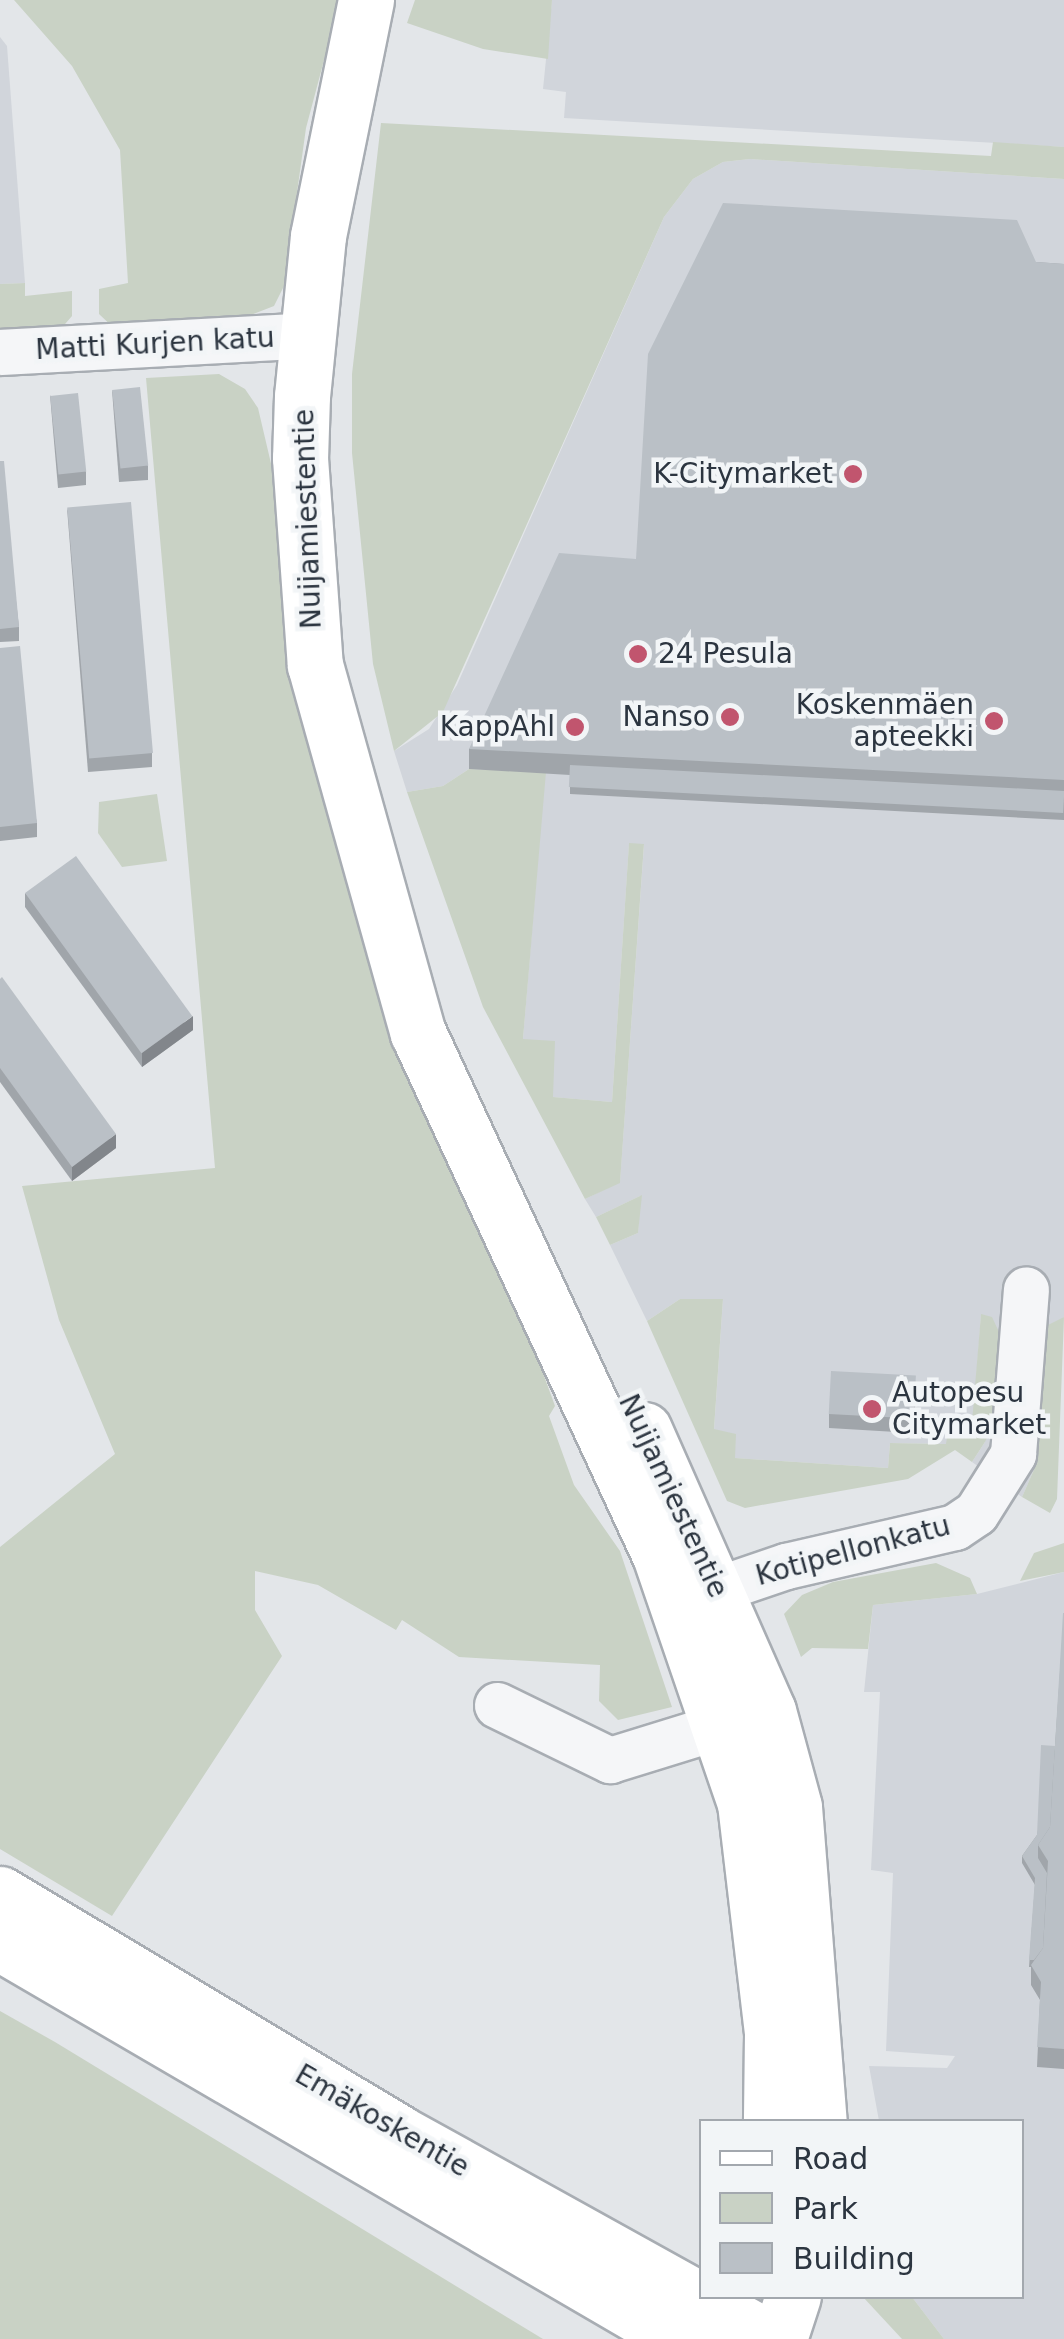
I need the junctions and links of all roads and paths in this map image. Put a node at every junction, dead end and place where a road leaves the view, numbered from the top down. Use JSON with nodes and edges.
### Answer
{"nodes":[{"id":1,"x":366,"y":0,"type":"edge"},
{"id":2,"x":309,"y":335,"type":"junction"},
{"id":3,"x":0,"y":352,"type":"edge"},
{"id":4,"x":1026,"y":1290,"type":"dead end"},
{"id":5,"x":697,"y":1596,"type":"junction"},
{"id":6,"x":498,"y":1706,"type":"dead end"},
{"id":7,"x":744,"y":1718,"type":"junction"},
{"id":8,"x":0,"y":1894,"type":"edge"},
{"id":9,"x":0,"y":1943,"type":"edge"},
{"id":10,"x":771,"y":2119,"type":"edge"},
{"id":11,"x":818,"y":2119,"type":"edge"},
{"id":12,"x":792,"y":2299,"type":"edge"},
{"id":13,"x":704,"y":2320,"type":"edge"},
{"id":14,"x":770,"y":2339,"type":"edge"},
{"id":15,"x":780,"y":2339,"type":"edge"}],
"edges":[{"from":1,"to":2,"type":"main road","name":"Nuijamiestentie"},
{"from":2,"to":3,"type":"street","name":"Matti Kurjen katu"},
{"from":2,"to":5,"type":"main road","name":"Nuijamiestentie"},
{"from":4,"to":5,"type":"street","name":"Kotipellonkatu"},
{"from":5,"to":7,"type":"main road","name":"Nuijamiestentie"},
{"from":6,"to":7,"type":"street"},
{"from":7,"to":10,"type":"main road","name":"Nuijamiestentie"},
{"from":7,"to":11,"type":"main road","name":"Nuijamiestentie"},
{"from":8,"to":13,"type":"main road","name":"Emäkoskentie"},
{"from":9,"to":13,"type":"main road","name":"Emäkoskentie"},
{"from":12,"to":15,"type":"main road"},
{"from":13,"to":14,"type":"main road","name":"Emäkoskentie"}]}
